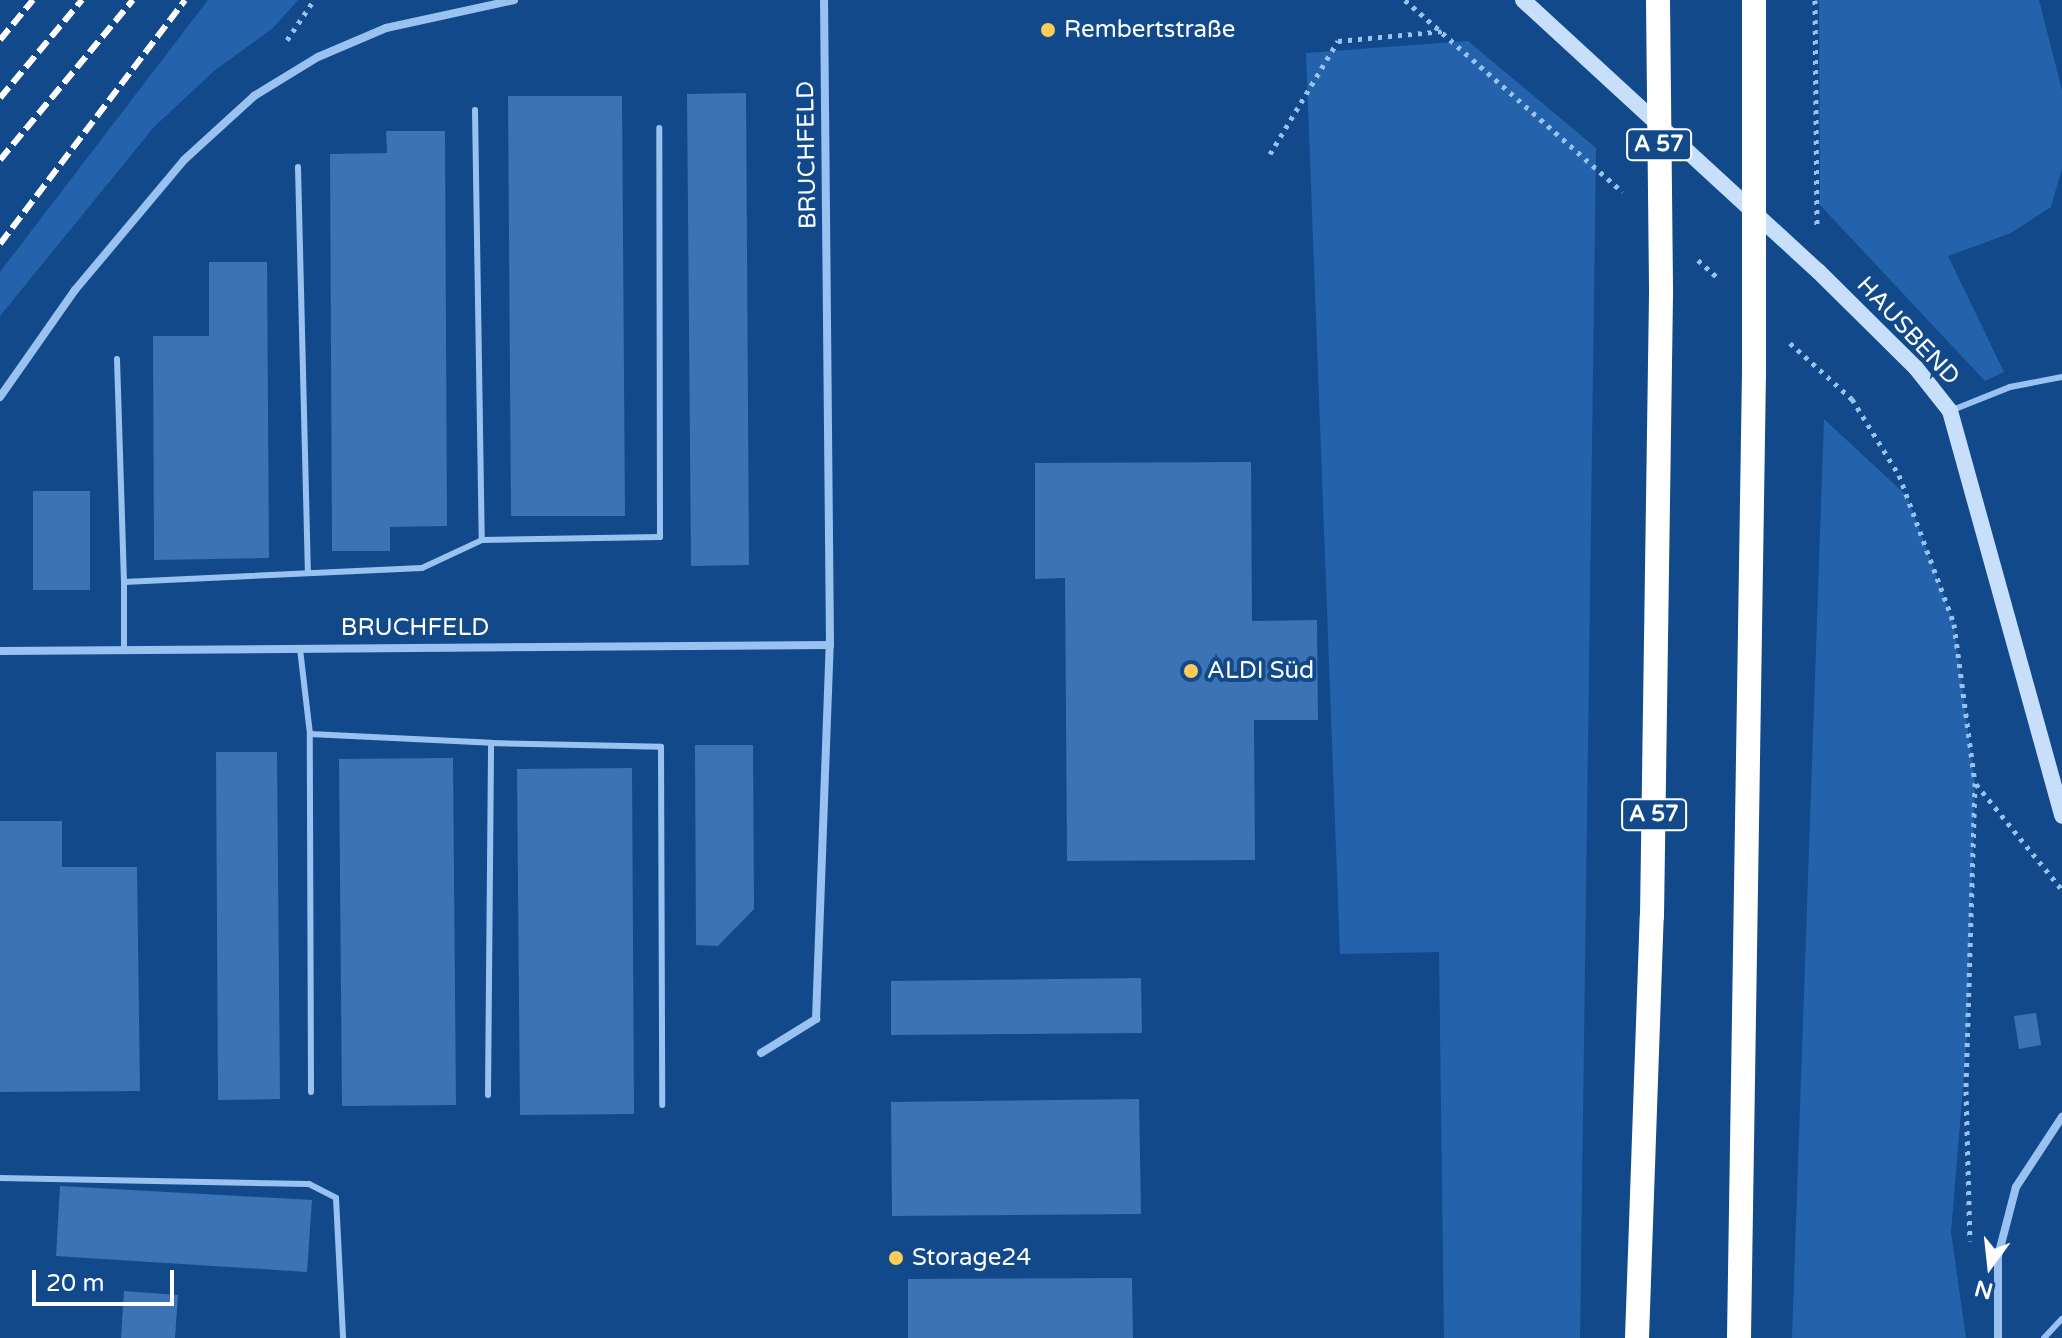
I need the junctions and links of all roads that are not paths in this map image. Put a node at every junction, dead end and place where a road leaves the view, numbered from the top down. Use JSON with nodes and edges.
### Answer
{"nodes":[{"id":1,"x":514,"y":0,"type":"edge"},
{"id":2,"x":824,"y":0,"type":"edge"},
{"id":3,"x":1523,"y":0,"type":"edge"},
{"id":4,"x":1658,"y":0,"type":"edge"},
{"id":5,"x":1754,"y":0,"type":"edge"},
{"id":6,"x":475,"y":110,"type":"dead end"},
{"id":7,"x":659,"y":128,"type":"dead end"},
{"id":8,"x":298,"y":167,"type":"dead end"},
{"id":9,"x":117,"y":359,"type":"dead end"},
{"id":10,"x":2062,"y":377,"type":"edge"},
{"id":11,"x":0,"y":397,"type":"edge"},
{"id":12,"x":1950,"y":411,"type":"junction"},
{"id":13,"x":482,"y":540,"type":"junction"},
{"id":14,"x":308,"y":573,"type":"junction"},
{"id":15,"x":124,"y":582,"type":"junction"},
{"id":16,"x":830,"y":645,"type":"junction"},
{"id":17,"x":300,"y":649,"type":"junction"},
{"id":18,"x":124,"y":650,"type":"junction"},
{"id":19,"x":0,"y":651,"type":"edge"},
{"id":20,"x":310,"y":734,"type":"junction"},
{"id":21,"x":491,"y":743,"type":"junction"},
{"id":22,"x":2062,"y":816,"type":"edge"},
{"id":23,"x":761,"y":1053,"type":"dead end"},
{"id":24,"x":311,"y":1092,"type":"dead end"},
{"id":25,"x":488,"y":1095,"type":"dead end"},
{"id":26,"x":662,"y":1105,"type":"dead end"},
{"id":27,"x":2062,"y":1117,"type":"edge"},
{"id":28,"x":0,"y":1178,"type":"edge"},
{"id":29,"x":2062,"y":1319,"type":"edge"},
{"id":30,"x":343,"y":1338,"type":"edge"},
{"id":31,"x":1637,"y":1338,"type":"edge"},
{"id":32,"x":1739,"y":1338,"type":"edge"},
{"id":33,"x":1998,"y":1338,"type":"edge"},
{"id":34,"x":2044,"y":1338,"type":"edge"}],
"edges":[{"from":1,"to":11,"type":"street"},
{"from":2,"to":16,"type":"street","name":"BRUCHFELD"},
{"from":3,"to":12,"type":"main road","name":"HAUSBEND"},
{"from":4,"to":31,"type":"highway","number":"A 57","bridge":true},
{"from":5,"to":32,"type":"highway","bridge":true},
{"from":6,"to":13,"type":"lane"},
{"from":7,"to":13,"type":"lane"},
{"from":8,"to":14,"type":"lane"},
{"from":9,"to":15,"type":"lane"},
{"from":10,"to":12,"type":"lane"},
{"from":12,"to":22,"type":"main road","name":"HAUSBEND"},
{"from":13,"to":14,"type":"lane"},
{"from":14,"to":15,"type":"lane"},
{"from":15,"to":18,"type":"lane"},
{"from":16,"to":17,"type":"street","name":"BRUCHFELD"},
{"from":16,"to":23,"type":"street","name":"BRUCHFELD"},
{"from":17,"to":18,"type":"street","name":"BRUCHFELD"},
{"from":17,"to":20,"type":"lane"},
{"from":18,"to":19,"type":"street","name":"BRUCHFELD"},
{"from":20,"to":21,"type":"lane"},
{"from":20,"to":24,"type":"lane"},
{"from":21,"to":25,"type":"lane"},
{"from":21,"to":26,"type":"lane"},
{"from":27,"to":33,"type":"street"},
{"from":28,"to":30,"type":"lane"},
{"from":29,"to":34,"type":"lane"}]}
